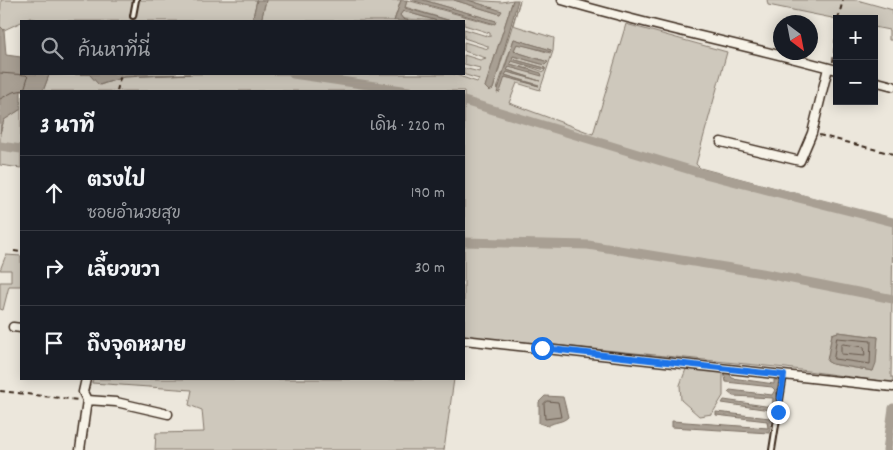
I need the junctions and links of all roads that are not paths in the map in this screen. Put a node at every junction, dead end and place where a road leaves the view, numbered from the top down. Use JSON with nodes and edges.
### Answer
{"nodes":[{"id":1,"x":136,"y":0,"type":"edge"},
{"id":2,"x":562,"y":0,"type":"edge"},
{"id":3,"x":133,"y":16,"type":"dead end"},
{"id":4,"x":832,"y":69,"type":"edge"},
{"id":5,"x":878,"y":82,"type":"edge"},
{"id":6,"x":893,"y":86,"type":"edge"},
{"id":7,"x":721,"y":142,"type":"dead end"},
{"id":8,"x":465,"y":340,"type":"edge"},
{"id":9,"x":784,"y":375,"type":"junction"},
{"id":10,"x":86,"y":380,"type":"edge"},
{"id":11,"x":893,"y":387,"type":"edge"},
{"id":12,"x":86,"y":399,"type":"junction"},
{"id":13,"x":168,"y":414,"type":"dead end"},
{"id":14,"x":80,"y":450,"type":"edge"},
{"id":15,"x":772,"y":450,"type":"edge"}],
"edges":[{"from":1,"to":3,"type":"lane"},
{"from":2,"to":4,"type":"street"},
{"from":4,"to":7,"type":"street"},
{"from":5,"to":6,"type":"street"},
{"from":8,"to":9,"type":"street"},
{"from":9,"to":11,"type":"street"},
{"from":9,"to":15,"type":"lane"},
{"from":10,"to":12,"type":"street"},
{"from":12,"to":13,"type":"street"},
{"from":12,"to":14,"type":"street"}]}
